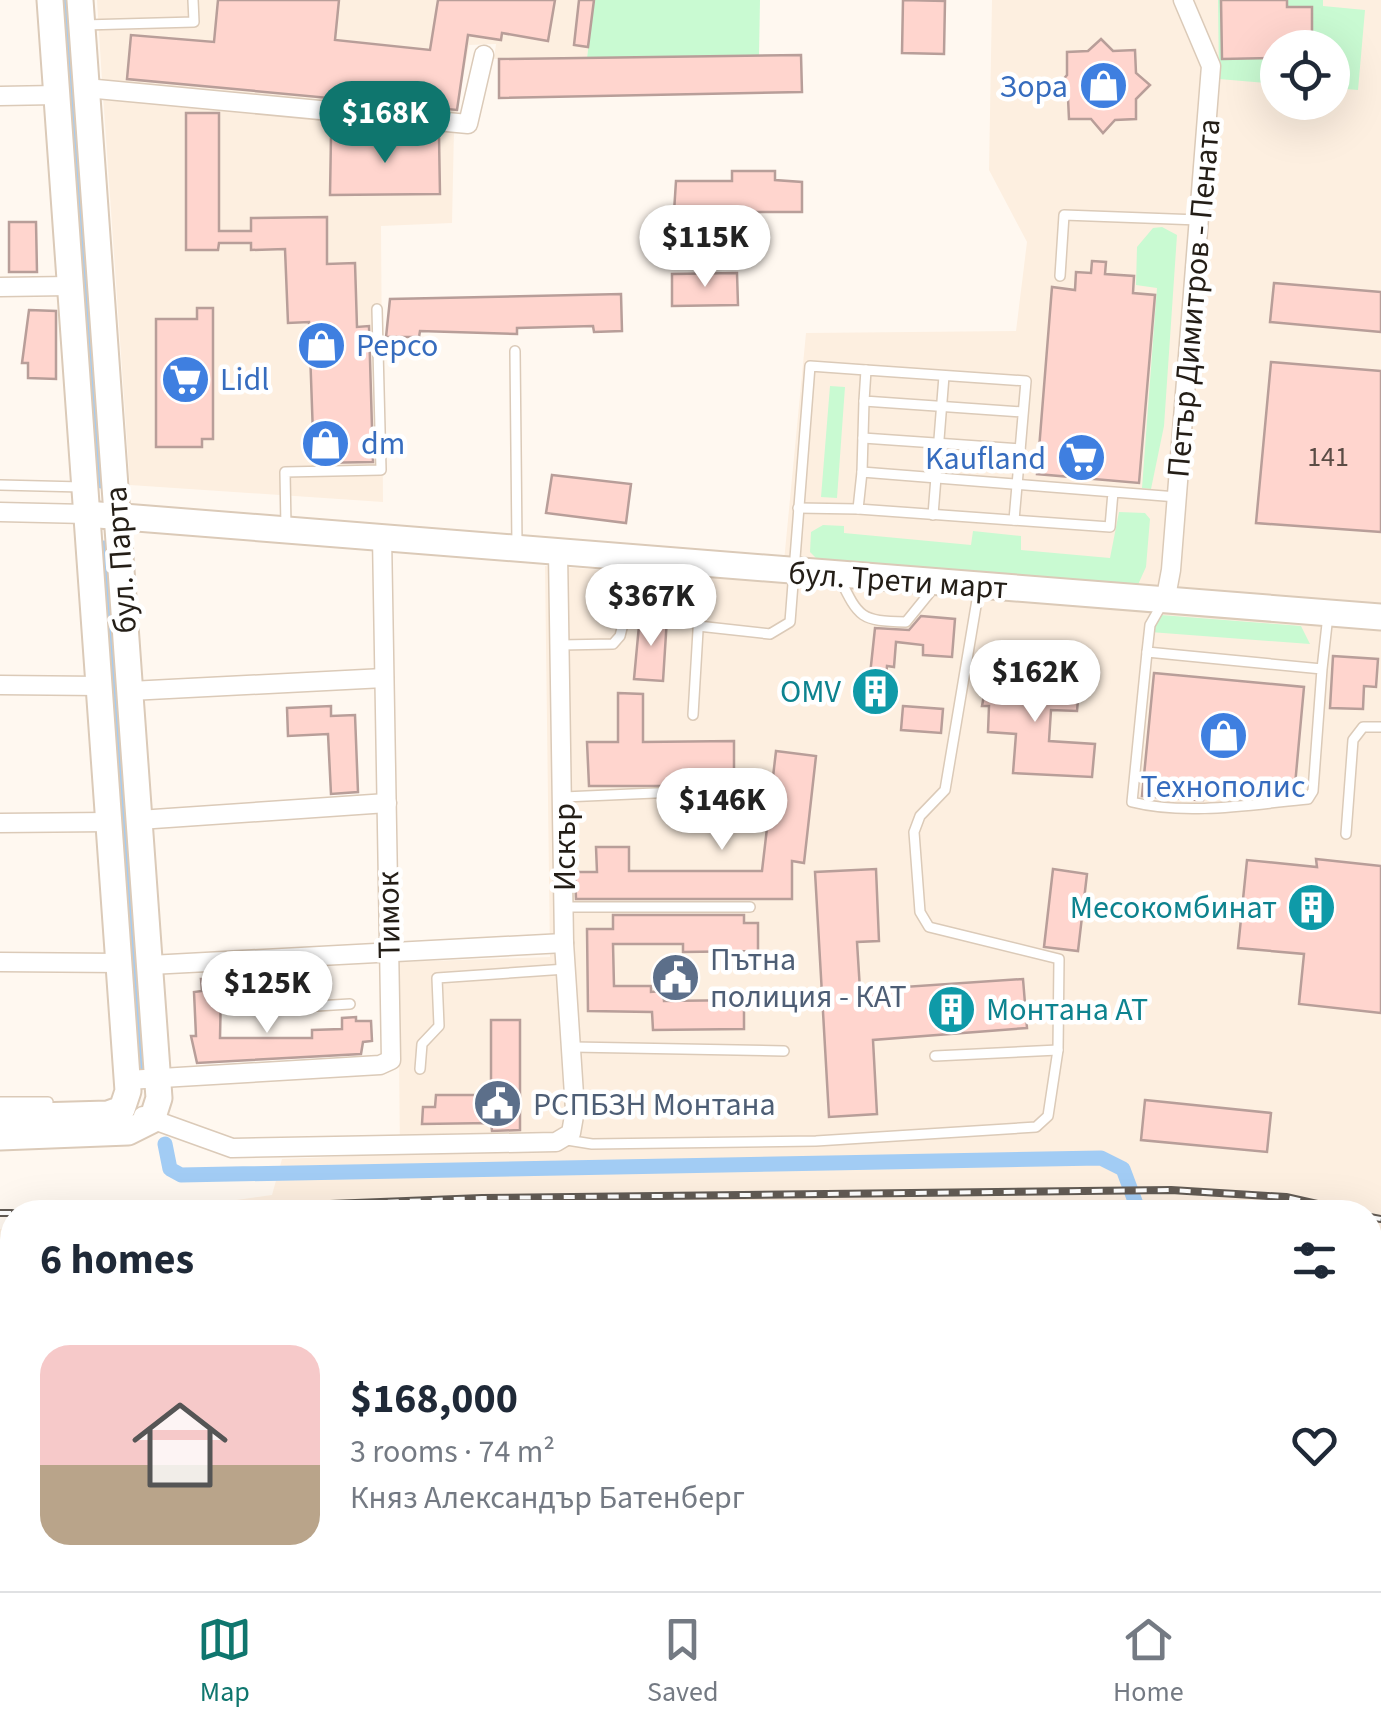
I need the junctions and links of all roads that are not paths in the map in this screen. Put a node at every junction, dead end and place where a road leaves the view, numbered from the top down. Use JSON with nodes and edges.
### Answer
{"nodes":[{"id":1,"x":50,"y":0,"type":"edge"},
{"id":2,"x":193,"y":0,"type":"edge"},
{"id":3,"x":1183,"y":0,"type":"edge"},
{"id":4,"x":81,"y":13,"type":"edge"},
{"id":5,"x":484,"y":54,"type":"dead end"},
{"id":6,"x":86,"y":88,"type":"junction"},
{"id":7,"x":57,"y":95,"type":"junction"},
{"id":8,"x":0,"y":96,"type":"edge"},
{"id":9,"x":1201,"y":220,"type":"junction"},
{"id":10,"x":1060,"y":276,"type":"dead end"},
{"id":11,"x":70,"y":286,"type":"junction"},
{"id":12,"x":0,"y":287,"type":"edge"},
{"id":13,"x":377,"y":309,"type":"dead end"},
{"id":14,"x":515,"y":352,"type":"dead end"},
{"id":15,"x":866,"y":370,"type":"junction"},
{"id":16,"x":944,"y":376,"type":"junction"},
{"id":17,"x":864,"y":402,"type":"junction"},
{"id":18,"x":941,"y":406,"type":"junction"},
{"id":19,"x":1023,"y":412,"type":"junction"},
{"id":20,"x":863,"y":438,"type":"junction"},
{"id":21,"x":938,"y":443,"type":"junction"},
{"id":22,"x":1020,"y":449,"type":"junction"},
{"id":23,"x":862,"y":472,"type":"junction"},
{"id":24,"x":936,"y":478,"type":"junction"},
{"id":25,"x":1017,"y":484,"type":"junction"},
{"id":26,"x":0,"y":485,"type":"edge"},
{"id":27,"x":84,"y":487,"type":"junction"},
{"id":28,"x":1113,"y":492,"type":"junction"},
{"id":29,"x":1178,"y":496,"type":"junction"},
{"id":30,"x":798,"y":508,"type":"junction"},
{"id":31,"x":858,"y":509,"type":"junction"},
{"id":32,"x":0,"y":512,"type":"edge"},
{"id":33,"x":86,"y":514,"type":"junction"},
{"id":34,"x":933,"y":515,"type":"junction"},
{"id":35,"x":117,"y":516,"type":"junction"},
{"id":36,"x":1014,"y":520,"type":"junction"},
{"id":37,"x":286,"y":528,"type":"junction"},
{"id":38,"x":382,"y":536,"type":"junction"},
{"id":39,"x":517,"y":548,"type":"junction"},
{"id":40,"x":558,"y":552,"type":"junction"},
{"id":41,"x":702,"y":563,"type":"junction"},
{"id":42,"x":794,"y":572,"type":"junction"},
{"id":43,"x":838,"y":575,"type":"junction"},
{"id":44,"x":938,"y":583,"type":"junction"},
{"id":45,"x":980,"y":586,"type":"junction"},
{"id":46,"x":1164,"y":602,"type":"junction"},
{"id":47,"x":699,"y":606,"type":"junction"},
{"id":48,"x":1328,"y":614,"type":"junction"},
{"id":49,"x":1381,"y":618,"type":"edge"},
{"id":50,"x":698,"y":626,"type":"junction"},
{"id":51,"x":560,"y":645,"type":"junction"},
{"id":52,"x":1148,"y":652,"type":"junction"},
{"id":53,"x":1322,"y":669,"type":"junction"},
{"id":54,"x":384,"y":678,"type":"junction"},
{"id":55,"x":0,"y":685,"type":"edge"},
{"id":56,"x":99,"y":686,"type":"junction"},
{"id":57,"x":130,"y":692,"type":"junction"},
{"id":58,"x":693,"y":715,"type":"dead end"},
{"id":59,"x":1381,"y":727,"type":"edge"},
{"id":60,"x":700,"y":790,"type":"dead end"},
{"id":61,"x":564,"y":797,"type":"junction"},
{"id":62,"x":387,"y":802,"type":"junction"},
{"id":63,"x":139,"y":820,"type":"junction"},
{"id":64,"x":0,"y":822,"type":"edge"},
{"id":65,"x":109,"y":822,"type":"junction"},
{"id":66,"x":1346,"y":834,"type":"dead end"},
{"id":67,"x":564,"y":907,"type":"junction"},
{"id":68,"x":750,"y":908,"type":"dead end"},
{"id":69,"x":564,"y":943,"type":"junction"},
{"id":70,"x":388,"y":954,"type":"junction"},
{"id":71,"x":0,"y":962,"type":"edge"},
{"id":72,"x":120,"y":963,"type":"junction"},
{"id":73,"x":242,"y":963,"type":"junction"},
{"id":74,"x":150,"y":965,"type":"junction"},
{"id":75,"x":566,"y":969,"type":"junction"},
{"id":76,"x":350,"y":1004,"type":"dead end"},
{"id":77,"x":573,"y":1047,"type":"junction"},
{"id":78,"x":1058,"y":1050,"type":"junction"},
{"id":79,"x":784,"y":1052,"type":"dead end"},
{"id":80,"x":935,"y":1056,"type":"dead end"},
{"id":81,"x":420,"y":1069,"type":"dead end"},
{"id":82,"x":158,"y":1079,"type":"junction"},
{"id":83,"x":128,"y":1080,"type":"junction"},
{"id":84,"x":48,"y":1102,"type":"dead end"},
{"id":85,"x":122,"y":1108,"type":"junction"},
{"id":86,"x":4,"y":1115,"type":"edge"},
{"id":87,"x":152,"y":1120,"type":"junction"},
{"id":88,"x":565,"y":1139,"type":"junction"}],
"edges":[{"from":1,"to":7,"type":"main road","name":"бул. Парта"},
{"from":2,"to":4,"type":"lane"},
{"from":3,"to":9,"type":"street","name":"Петър Димитров - Пената"},
{"from":4,"to":6,"type":"main road","name":"бул. Парта"},
{"from":5,"to":6,"type":"street"},
{"from":6,"to":35,"type":"main road","name":"бул. Парта"},
{"from":7,"to":8,"type":"street"},
{"from":7,"to":11,"type":"main road","name":"бул. Парта"},
{"from":9,"to":10,"type":"lane"},
{"from":9,"to":29,"type":"street","name":"Петър Димитров - Пената"},
{"from":11,"to":12,"type":"street"},
{"from":11,"to":27,"type":"main road","name":"бул. Парта"},
{"from":13,"to":37,"type":"lane"},
{"from":14,"to":39,"type":"lane"},
{"from":15,"to":16,"type":"lane"},
{"from":15,"to":17,"type":"lane"},
{"from":15,"to":30,"type":"lane"},
{"from":16,"to":18,"type":"lane"},
{"from":16,"to":19,"type":"lane"},
{"from":17,"to":18,"type":"lane"},
{"from":17,"to":20,"type":"lane"},
{"from":18,"to":19,"type":"lane"},
{"from":18,"to":21,"type":"lane"},
{"from":19,"to":22,"type":"lane"},
{"from":20,"to":21,"type":"lane"},
{"from":20,"to":23,"type":"lane"},
{"from":21,"to":22,"type":"lane"},
{"from":21,"to":24,"type":"lane"},
{"from":22,"to":25,"type":"lane"},
{"from":23,"to":24,"type":"lane"},
{"from":23,"to":31,"type":"lane"},
{"from":24,"to":25,"type":"lane"},
{"from":24,"to":34,"type":"lane"},
{"from":25,"to":28,"type":"lane"},
{"from":25,"to":36,"type":"lane"},
{"from":26,"to":27,"type":"lane"},
{"from":27,"to":33,"type":"main road","name":"бул. Парта"},
{"from":28,"to":29,"type":"lane"},
{"from":28,"to":36,"type":"lane"},
{"from":29,"to":46,"type":"street","name":"Петър Димитров - Пената"},
{"from":30,"to":31,"type":"lane"},
{"from":30,"to":42,"type":"lane"},
{"from":31,"to":34,"type":"lane"},
{"from":32,"to":33,"type":"street"},
{"from":33,"to":35,"type":"main road","name":"бул. Трети март"},
{"from":33,"to":56,"type":"main road","name":"бул. Парта"},
{"from":34,"to":36,"type":"lane"},
{"from":35,"to":37,"type":"main road","name":"бул. Трети март"},
{"from":35,"to":57,"type":"main road","name":"бул. Парта"},
{"from":37,"to":38,"type":"main road","name":"бул. Трети март"},
{"from":38,"to":39,"type":"main road","name":"бул. Трети март"},
{"from":38,"to":54,"type":"street","name":"Тимок"},
{"from":39,"to":40,"type":"main road","name":"бул. Трети март"},
{"from":40,"to":41,"type":"main road","name":"бул. Трети март"},
{"from":40,"to":51,"type":"street","name":"Искър"},
{"from":41,"to":42,"type":"main road","name":"бул. Трети март"},
{"from":41,"to":47,"type":"lane"},
{"from":42,"to":43,"type":"main road","name":"бул. Трети март"},
{"from":42,"to":50,"type":"lane"},
{"from":43,"to":44,"type":"main road","name":"бул. Трети март"},
{"from":43,"to":44,"type":"lane"},
{"from":44,"to":45,"type":"main road","name":"бул. Трети март"},
{"from":45,"to":46,"type":"main road","name":"бул. Трети март"},
{"from":45,"to":78,"type":"lane"},
{"from":46,"to":48,"type":"main road","name":"бул. Трети март"},
{"from":46,"to":52,"type":"lane"},
{"from":47,"to":50,"type":"lane"},
{"from":47,"to":51,"type":"lane"},
{"from":48,"to":49,"type":"main road","name":"бул. Трети март"},
{"from":48,"to":53,"type":"lane"},
{"from":50,"to":58,"type":"lane"},
{"from":51,"to":61,"type":"street","name":"Искър"},
{"from":52,"to":53,"type":"lane"},
{"from":52,"to":53,"type":"lane"},
{"from":54,"to":57,"type":"street"},
{"from":54,"to":62,"type":"street","name":"Тимок"},
{"from":55,"to":56,"type":"street"},
{"from":56,"to":65,"type":"main road","name":"бул. Парта"},
{"from":57,"to":63,"type":"main road","name":"бул. Парта"},
{"from":59,"to":66,"type":"lane"},
{"from":60,"to":61,"type":"lane"},
{"from":61,"to":67,"type":"street","name":"Искър"},
{"from":62,"to":63,"type":"street"},
{"from":62,"to":70,"type":"street","name":"Тимок"},
{"from":63,"to":74,"type":"main road","name":"бул. Парта"},
{"from":64,"to":65,"type":"street"},
{"from":65,"to":72,"type":"main road","name":"бул. Парта"},
{"from":67,"to":68,"type":"lane"},
{"from":67,"to":69,"type":"street","name":"Искър"},
{"from":69,"to":70,"type":"street"},
{"from":69,"to":75,"type":"street","name":"Искър"},
{"from":70,"to":73,"type":"street"},
{"from":70,"to":82,"type":"street","name":"Тимок"},
{"from":71,"to":72,"type":"street"},
{"from":72,"to":83,"type":"main road","name":"бул. Парта"},
{"from":73,"to":74,"type":"street"},
{"from":73,"to":76,"type":"lane"},
{"from":74,"to":82,"type":"main road","name":"бул. Парта"},
{"from":75,"to":77,"type":"street","name":"Искър"},
{"from":75,"to":81,"type":"lane"},
{"from":77,"to":79,"type":"lane"},
{"from":77,"to":88,"type":"street","name":"Искър"},
{"from":78,"to":80,"type":"lane"},
{"from":78,"to":88,"type":"lane"},
{"from":82,"to":83,"type":"street"},
{"from":82,"to":87,"type":"main road","name":"бул. Парта"},
{"from":83,"to":85,"type":"main road","name":"бул. Парта"},
{"from":84,"to":86,"type":"lane"},
{"from":85,"to":86,"type":"main road"},
{"from":85,"to":87,"type":"street"},
{"from":86,"to":87,"type":"main road"},
{"from":87,"to":88,"type":"street"}]}
